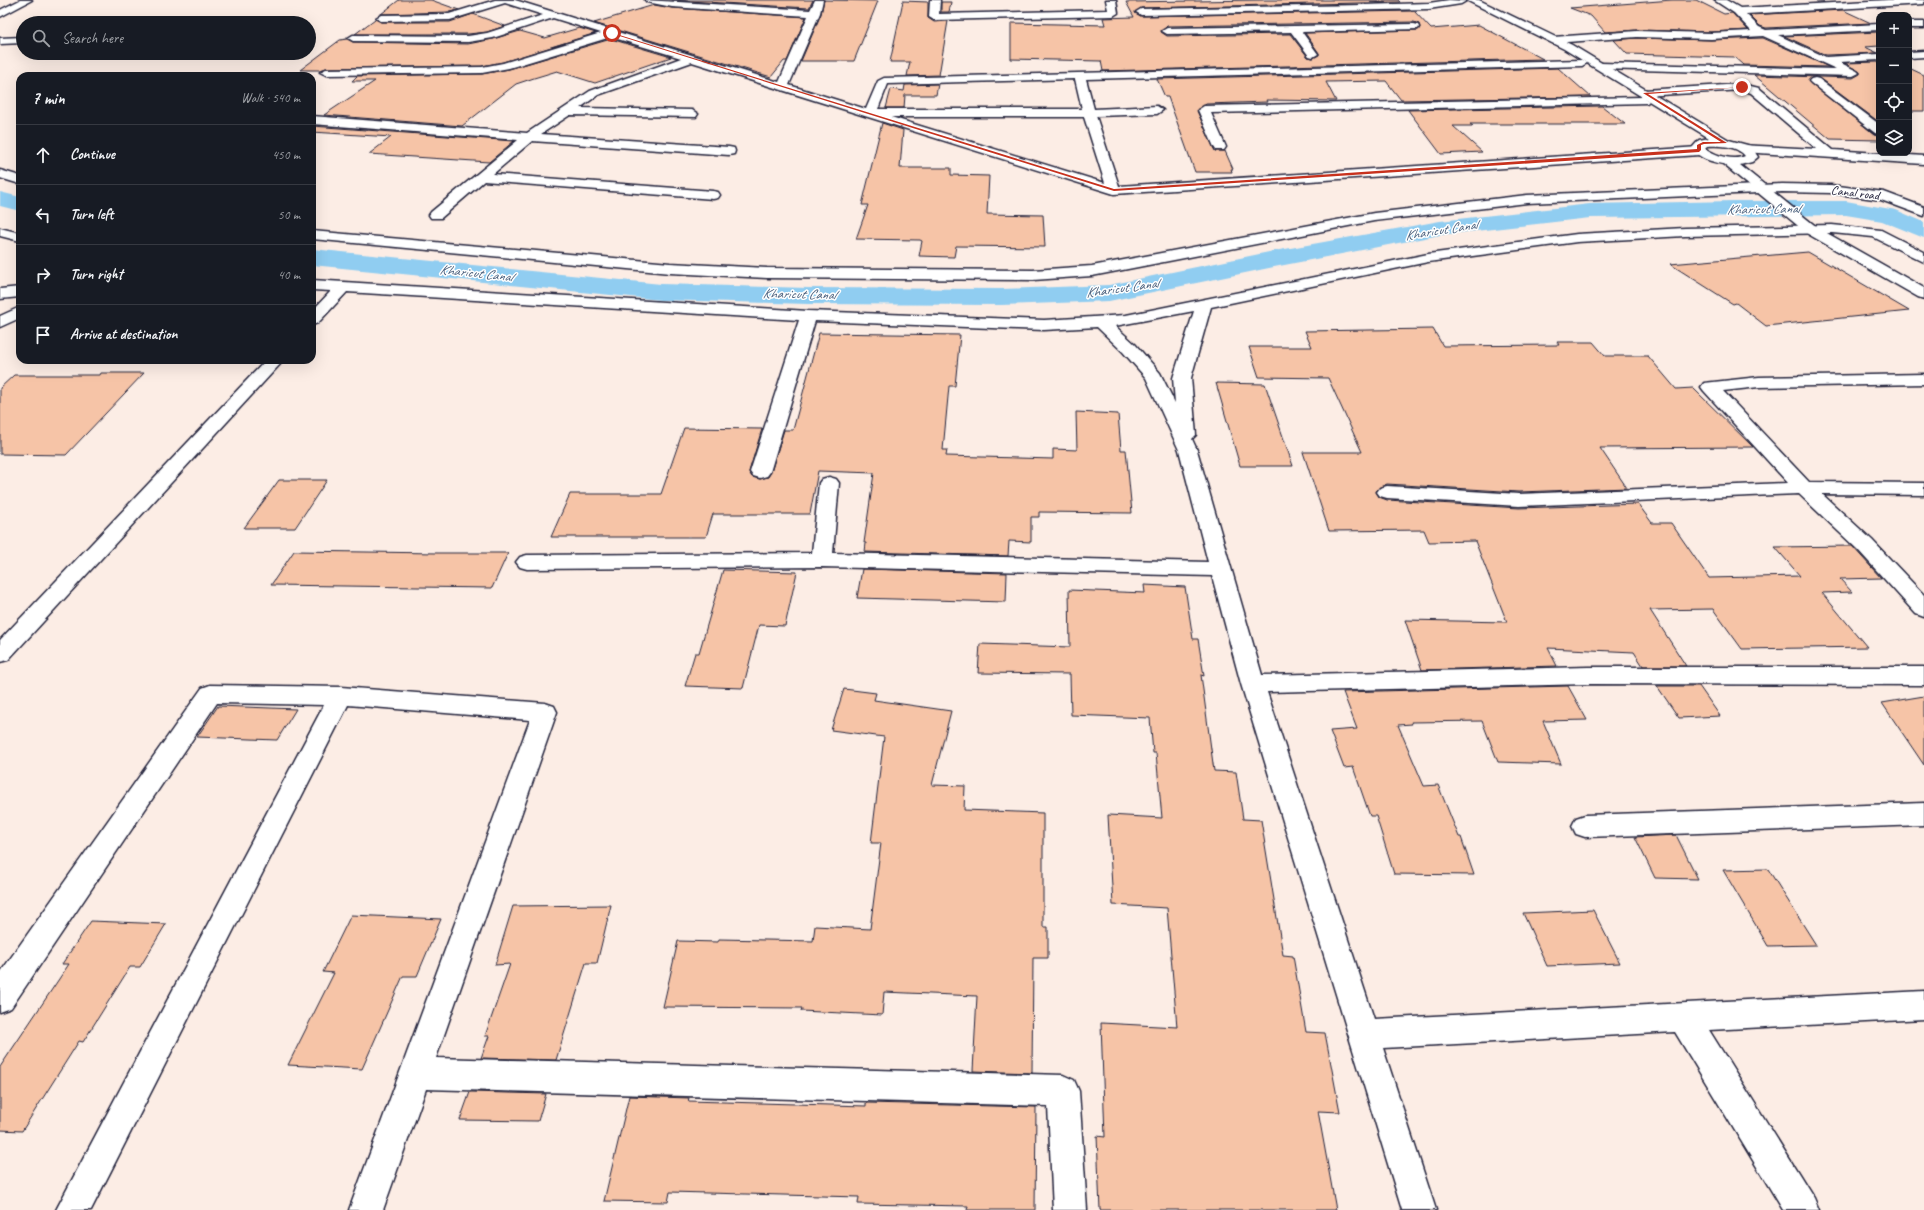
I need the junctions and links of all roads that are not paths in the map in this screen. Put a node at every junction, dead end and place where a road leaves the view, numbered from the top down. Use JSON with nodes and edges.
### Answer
{"nodes":[{"id":1,"x":26,"y":0,"type":"edge"},
{"id":2,"x":505,"y":0,"type":"edge"},
{"id":3,"x":650,"y":0,"type":"edge"},
{"id":4,"x":819,"y":0,"type":"edge"},
{"id":5,"x":935,"y":0,"type":"edge"},
{"id":6,"x":1112,"y":0,"type":"edge"},
{"id":7,"x":1463,"y":0,"type":"edge"},
{"id":8,"x":1719,"y":0,"type":"edge"},
{"id":9,"x":1924,"y":1,"type":"edge"},
{"id":10,"x":1326,"y":8,"type":"junction"},
{"id":11,"x":1738,"y":11,"type":"junction"},
{"id":12,"x":1141,"y":12,"type":"dead end"},
{"id":13,"x":815,"y":13,"type":"junction"},
{"id":14,"x":0,"y":14,"type":"edge"},
{"id":15,"x":553,"y":15,"type":"junction"},
{"id":16,"x":381,"y":18,"type":"dead end"},
{"id":17,"x":1924,"y":25,"type":"edge"},
{"id":18,"x":1414,"y":26,"type":"dead end"},
{"id":19,"x":1912,"y":26,"type":"edge"},
{"id":20,"x":1876,"y":27,"type":"edge"},
{"id":21,"x":1347,"y":28,"type":"junction"},
{"id":22,"x":1295,"y":30,"type":"junction"},
{"id":23,"x":1167,"y":31,"type":"dead end"},
{"id":24,"x":1764,"y":32,"type":"junction"},
{"id":25,"x":612,"y":33,"type":"junction"},
{"id":26,"x":353,"y":38,"type":"dead end"},
{"id":27,"x":16,"y":40,"type":"edge"},
{"id":28,"x":1553,"y":40,"type":"junction"},
{"id":29,"x":0,"y":41,"type":"edge"},
{"id":30,"x":1313,"y":54,"type":"dead end"},
{"id":31,"x":1924,"y":54,"type":"edge"},
{"id":32,"x":1912,"y":55,"type":"edge"},
{"id":33,"x":1876,"y":57,"type":"edge"},
{"id":34,"x":693,"y":58,"type":"junction"},
{"id":35,"x":1826,"y":60,"type":"junction"},
{"id":36,"x":1582,"y":64,"type":"junction"},
{"id":37,"x":1600,"y":66,"type":"junction"},
{"id":38,"x":326,"y":72,"type":"dead end"},
{"id":39,"x":1080,"y":77,"type":"junction"},
{"id":40,"x":1815,"y":81,"type":"dead end"},
{"id":41,"x":783,"y":86,"type":"junction"},
{"id":42,"x":1644,"y":97,"type":"junction"},
{"id":43,"x":1157,"y":110,"type":"dead end"},
{"id":44,"x":567,"y":111,"type":"junction"},
{"id":45,"x":870,"y":113,"type":"junction"},
{"id":46,"x":1089,"y":113,"type":"junction"},
{"id":47,"x":692,"y":114,"type":"dead end"},
{"id":48,"x":316,"y":120,"type":"edge"},
{"id":49,"x":1876,"y":128,"type":"edge"},
{"id":50,"x":529,"y":137,"type":"junction"},
{"id":51,"x":1725,"y":143,"type":"junction"},
{"id":52,"x":1703,"y":146,"type":"junction"},
{"id":53,"x":1220,"y":147,"type":"dead end"},
{"id":54,"x":1743,"y":148,"type":"junction"},
{"id":55,"x":729,"y":151,"type":"dead end"},
{"id":56,"x":1830,"y":154,"type":"junction"},
{"id":57,"x":1750,"y":159,"type":"junction"},
{"id":58,"x":1727,"y":161,"type":"junction"},
{"id":59,"x":1919,"y":161,"type":"edge"},
{"id":60,"x":0,"y":174,"type":"edge"},
{"id":61,"x":481,"y":178,"type":"junction"},
{"id":62,"x":16,"y":179,"type":"edge"},
{"id":63,"x":1114,"y":190,"type":"junction"},
{"id":64,"x":1765,"y":191,"type":"junction"},
{"id":65,"x":713,"y":195,"type":"dead end"},
{"id":66,"x":1791,"y":195,"type":"junction"},
{"id":67,"x":1924,"y":212,"type":"edge"},
{"id":68,"x":436,"y":215,"type":"dead end"},
{"id":69,"x":1817,"y":224,"type":"junction"},
{"id":70,"x":0,"y":232,"type":"edge"},
{"id":71,"x":316,"y":235,"type":"edge"},
{"id":72,"x":16,"y":236,"type":"edge"},
{"id":73,"x":1924,"y":258,"type":"edge"},
{"id":74,"x":1924,"y":281,"type":"edge"},
{"id":75,"x":316,"y":285,"type":"edge"},
{"id":76,"x":342,"y":288,"type":"junction"},
{"id":77,"x":16,"y":292,"type":"edge"},
{"id":78,"x":0,"y":294,"type":"edge"},
{"id":79,"x":1924,"y":294,"type":"edge"},
{"id":80,"x":1204,"y":304,"type":"junction"},
{"id":81,"x":16,"y":314,"type":"edge"},
{"id":82,"x":316,"y":316,"type":"edge"},
{"id":83,"x":808,"y":316,"type":"junction"},
{"id":84,"x":1101,"y":321,"type":"junction"},
{"id":85,"x":0,"y":322,"type":"edge"},
{"id":86,"x":271,"y":364,"type":"edge"},
{"id":87,"x":1924,"y":379,"type":"edge"},
{"id":88,"x":1188,"y":450,"type":"junction"},
{"id":89,"x":760,"y":472,"type":"dead end"},
{"id":90,"x":829,"y":483,"type":"dead end"},
{"id":91,"x":1804,"y":488,"type":"junction"},
{"id":92,"x":1924,"y":489,"type":"edge"},
{"id":93,"x":1387,"y":492,"type":"dead end"},
{"id":94,"x":822,"y":560,"type":"junction"},
{"id":95,"x":527,"y":562,"type":"dead end"},
{"id":96,"x":1221,"y":569,"type":"junction"},
{"id":97,"x":1924,"y":609,"type":"edge"},
{"id":98,"x":0,"y":654,"type":"edge"},
{"id":99,"x":1924,"y":676,"type":"edge"},
{"id":100,"x":1253,"y":684,"type":"junction"},
{"id":101,"x":341,"y":696,"type":"junction"},
{"id":102,"x":1924,"y":814,"type":"edge"},
{"id":103,"x":1585,"y":826,"type":"dead end"},
{"id":104,"x":0,"y":998,"type":"edge"},
{"id":105,"x":1924,"y":1005,"type":"edge"},
{"id":106,"x":1683,"y":1017,"type":"junction"},
{"id":107,"x":1364,"y":1034,"type":"junction"},
{"id":108,"x":415,"y":1073,"type":"junction"},
{"id":109,"x":1419,"y":1207,"type":"edge"},
{"id":110,"x":73,"y":1210,"type":"edge"},
{"id":111,"x":366,"y":1210,"type":"edge"},
{"id":112,"x":1070,"y":1210,"type":"edge"},
{"id":113,"x":1802,"y":1210,"type":"edge"}],
"edges":[{"from":1,"to":14,"type":"street"},
{"from":2,"to":15,"type":"street"},
{"from":2,"to":16,"type":"street"},
{"from":3,"to":13,"type":"street"},
{"from":4,"to":13,"type":"street"},
{"from":5,"to":6,"type":"street"},
{"from":7,"to":10,"type":"street"},
{"from":7,"to":28,"type":"street"},
{"from":7,"to":36,"type":"street"},
{"from":8,"to":11,"type":"street"},
{"from":9,"to":11,"type":"street"},
{"from":10,"to":12,"type":"street"},
{"from":10,"to":21,"type":"street"},
{"from":11,"to":24,"type":"street"},
{"from":13,"to":41,"type":"street"},
{"from":15,"to":25,"type":"street"},
{"from":15,"to":26,"type":"street"},
{"from":17,"to":19,"type":"street"},
{"from":18,"to":21,"type":"street"},
{"from":20,"to":24,"type":"street"},
{"from":21,"to":22,"type":"street"},
{"from":22,"to":23,"type":"street"},
{"from":22,"to":30,"type":"street"},
{"from":24,"to":28,"type":"street"},
{"from":24,"to":35,"type":"street"},
{"from":25,"to":34,"type":"street"},
{"from":25,"to":38,"type":"street"},
{"from":27,"to":29,"type":"street"},
{"from":28,"to":37,"type":"street"},
{"from":31,"to":32,"type":"street"},
{"from":33,"to":35,"type":"street"},
{"from":34,"to":41,"type":"street"},
{"from":34,"to":44,"type":"street"},
{"from":35,"to":37,"type":"street"},
{"from":36,"to":39,"type":"street"},
{"from":36,"to":42,"type":"street"},
{"from":37,"to":42,"type":"street"},
{"from":39,"to":45,"type":"street"},
{"from":39,"to":46,"type":"street"},
{"from":40,"to":49,"type":"street"},
{"from":41,"to":45,"type":"street"},
{"from":42,"to":51,"type":"street"},
{"from":42,"to":52,"type":"street"},
{"from":42,"to":53,"type":"street"},
{"from":42,"to":56,"type":"street"},
{"from":43,"to":46,"type":"street"},
{"from":44,"to":47,"type":"street"},
{"from":44,"to":50,"type":"street"},
{"from":45,"to":46,"type":"street"},
{"from":45,"to":63,"type":"street"},
{"from":46,"to":63,"type":"street"},
{"from":48,"to":50,"type":"street"},
{"from":50,"to":55,"type":"street"},
{"from":50,"to":61,"type":"street"},
{"from":51,"to":52,"type":"street"},
{"from":51,"to":54,"type":"street"},
{"from":52,"to":58,"type":"street"},
{"from":52,"to":63,"type":"street"},
{"from":54,"to":56,"type":"street"},
{"from":54,"to":57,"type":"street"},
{"from":56,"to":59,"type":"street"},
{"from":57,"to":58,"type":"street"},
{"from":57,"to":59,"type":"street"},
{"from":57,"to":66,"type":"street"},
{"from":58,"to":64,"type":"street"},
{"from":60,"to":62,"type":"street"},
{"from":61,"to":65,"type":"street"},
{"from":61,"to":68,"type":"street"},
{"from":64,"to":66,"type":"street","name":"Canal road"},
{"from":64,"to":69,"type":"street"},
{"from":64,"to":71,"type":"street","name":"Canal road"},
{"from":66,"to":67,"type":"street","name":"Canal road"},
{"from":69,"to":73,"type":"street"},
{"from":69,"to":74,"type":"street"},
{"from":69,"to":79,"type":"street"},
{"from":69,"to":80,"type":"street"},
{"from":70,"to":72,"type":"street"},
{"from":75,"to":76,"type":"street"},
{"from":76,"to":82,"type":"street"},
{"from":76,"to":83,"type":"street"},
{"from":77,"to":78,"type":"street"},
{"from":80,"to":84,"type":"street"},
{"from":80,"to":88,"type":"street"},
{"from":81,"to":85,"type":"street"},
{"from":83,"to":84,"type":"street"},
{"from":83,"to":89,"type":"street"},
{"from":84,"to":88,"type":"street"},
{"from":86,"to":98,"type":"street"},
{"from":87,"to":91,"type":"street"},
{"from":88,"to":96,"type":"street"},
{"from":90,"to":94,"type":"street"},
{"from":91,"to":92,"type":"street"},
{"from":91,"to":93,"type":"street"},
{"from":91,"to":97,"type":"street"},
{"from":94,"to":95,"type":"street"},
{"from":94,"to":96,"type":"street"},
{"from":96,"to":100,"type":"street"},
{"from":99,"to":100,"type":"street"},
{"from":100,"to":107,"type":"street"},
{"from":101,"to":104,"type":"street"},
{"from":101,"to":108,"type":"street"},
{"from":101,"to":110,"type":"street"},
{"from":102,"to":103,"type":"street"},
{"from":105,"to":106,"type":"street"},
{"from":106,"to":107,"type":"street"},
{"from":106,"to":113,"type":"street"},
{"from":107,"to":109,"type":"street"},
{"from":108,"to":111,"type":"street"},
{"from":108,"to":112,"type":"street"}]}
